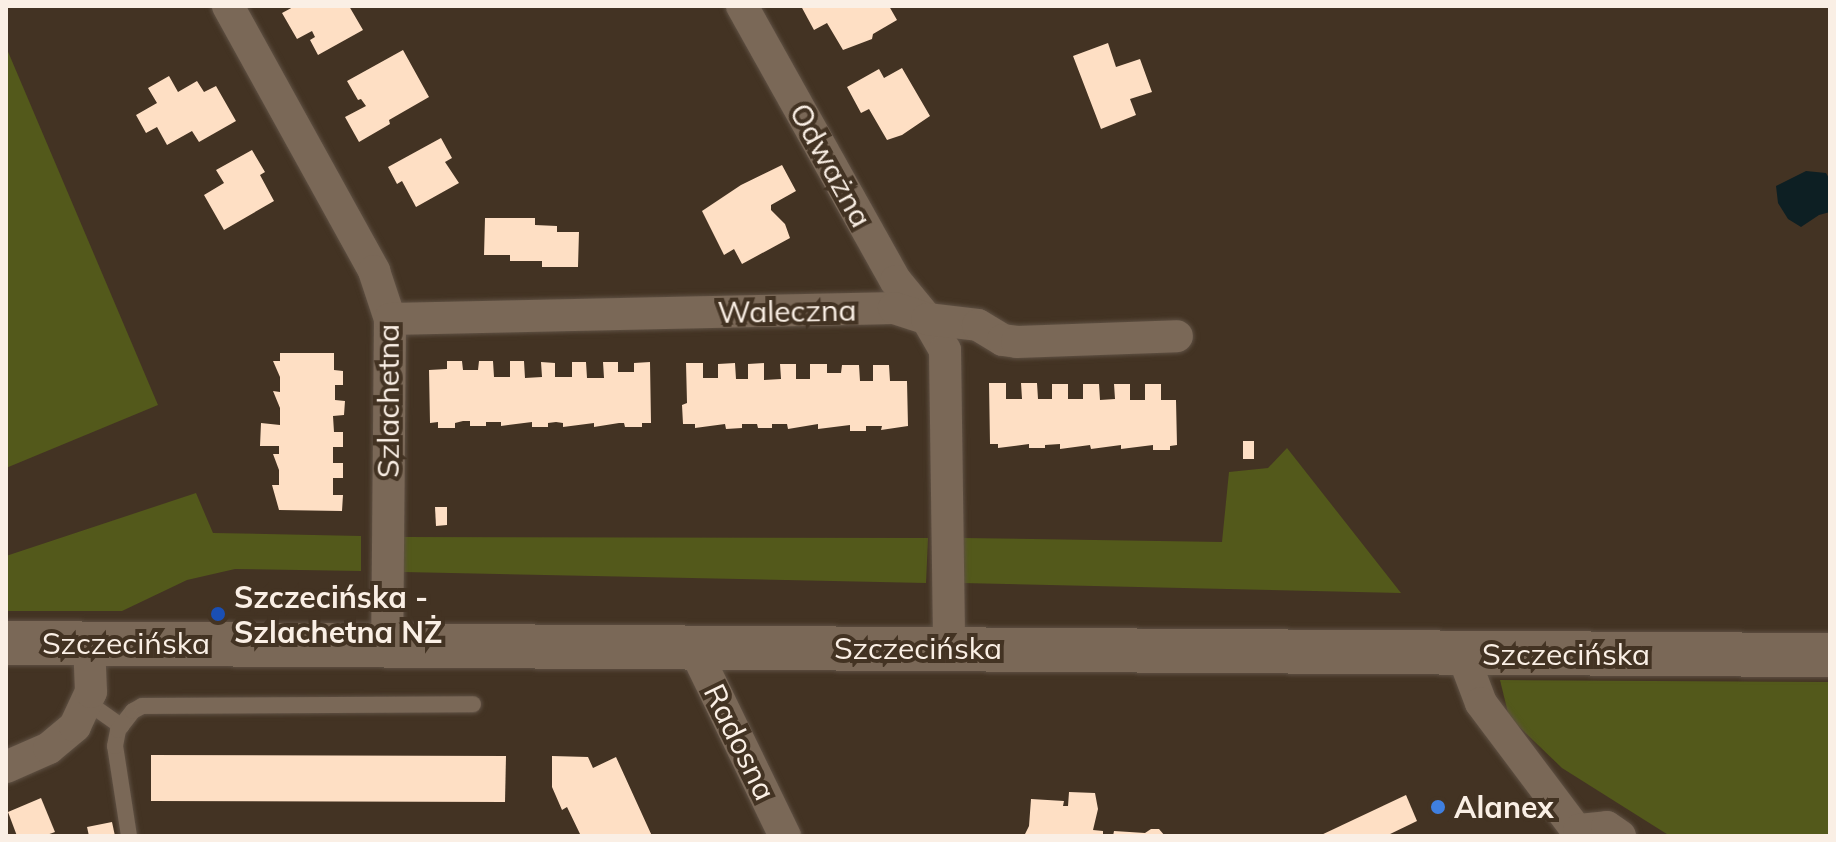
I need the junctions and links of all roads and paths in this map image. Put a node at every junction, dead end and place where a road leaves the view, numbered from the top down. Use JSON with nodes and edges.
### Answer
{"nodes":[{"id":1,"x":228,"y":6,"type":"edge"},
{"id":2,"x":742,"y":6,"type":"edge"},
{"id":3,"x":390,"y":319,"type":"junction"},
{"id":4,"x":927,"y":319,"type":"junction"},
{"id":5,"x":1177,"y":336,"type":"dead end"},
{"id":6,"x":6,"y":643,"type":"edge"},
{"id":7,"x":89,"y":643,"type":"junction"},
{"id":8,"x":387,"y":645,"type":"junction"},
{"id":9,"x":694,"y":648,"type":"junction"},
{"id":10,"x":949,"y":648,"type":"junction"},
{"id":11,"x":1462,"y":653,"type":"junction"},
{"id":12,"x":1830,"y":655,"type":"edge"},
{"id":13,"x":87,"y":702,"type":"junction"},
{"id":14,"x":473,"y":704,"type":"dead end"},
{"id":15,"x":121,"y":726,"type":"junction"},
{"id":16,"x":6,"y":767,"type":"edge"},
{"id":17,"x":1580,"y":833,"type":"edge"},
{"id":18,"x":129,"y":836,"type":"edge"},
{"id":19,"x":785,"y":836,"type":"edge"},
{"id":20,"x":1620,"y":836,"type":"edge"}],
"edges":[{"from":1,"to":3,"type":"street","name":"Szlachetna"},
{"from":2,"to":4,"type":"street","name":"Odważna"},
{"from":3,"to":4,"type":"street","name":"Waleczna"},
{"from":3,"to":8,"type":"street","name":"Szlachetna"},
{"from":4,"to":5,"type":"street","name":"Waleczna"},
{"from":4,"to":10,"type":"street"},
{"from":6,"to":7,"type":"main road","name":"Szczecińska"},
{"from":7,"to":8,"type":"main road","name":"Szczecińska"},
{"from":7,"to":13,"type":"street"},
{"from":8,"to":9,"type":"main road","name":"Szczecińska"},
{"from":9,"to":10,"type":"main road","name":"Szczecińska"},
{"from":9,"to":19,"type":"street","name":"Radosna"},
{"from":10,"to":11,"type":"main road","name":"Szczecińska"},
{"from":11,"to":12,"type":"main road","name":"Szczecińska"},
{"from":11,"to":17,"type":"street"},
{"from":13,"to":15,"type":"lane"},
{"from":13,"to":16,"type":"street"},
{"from":14,"to":15,"type":"lane"},
{"from":15,"to":18,"type":"lane"},
{"from":17,"to":20,"type":"street"}]}
